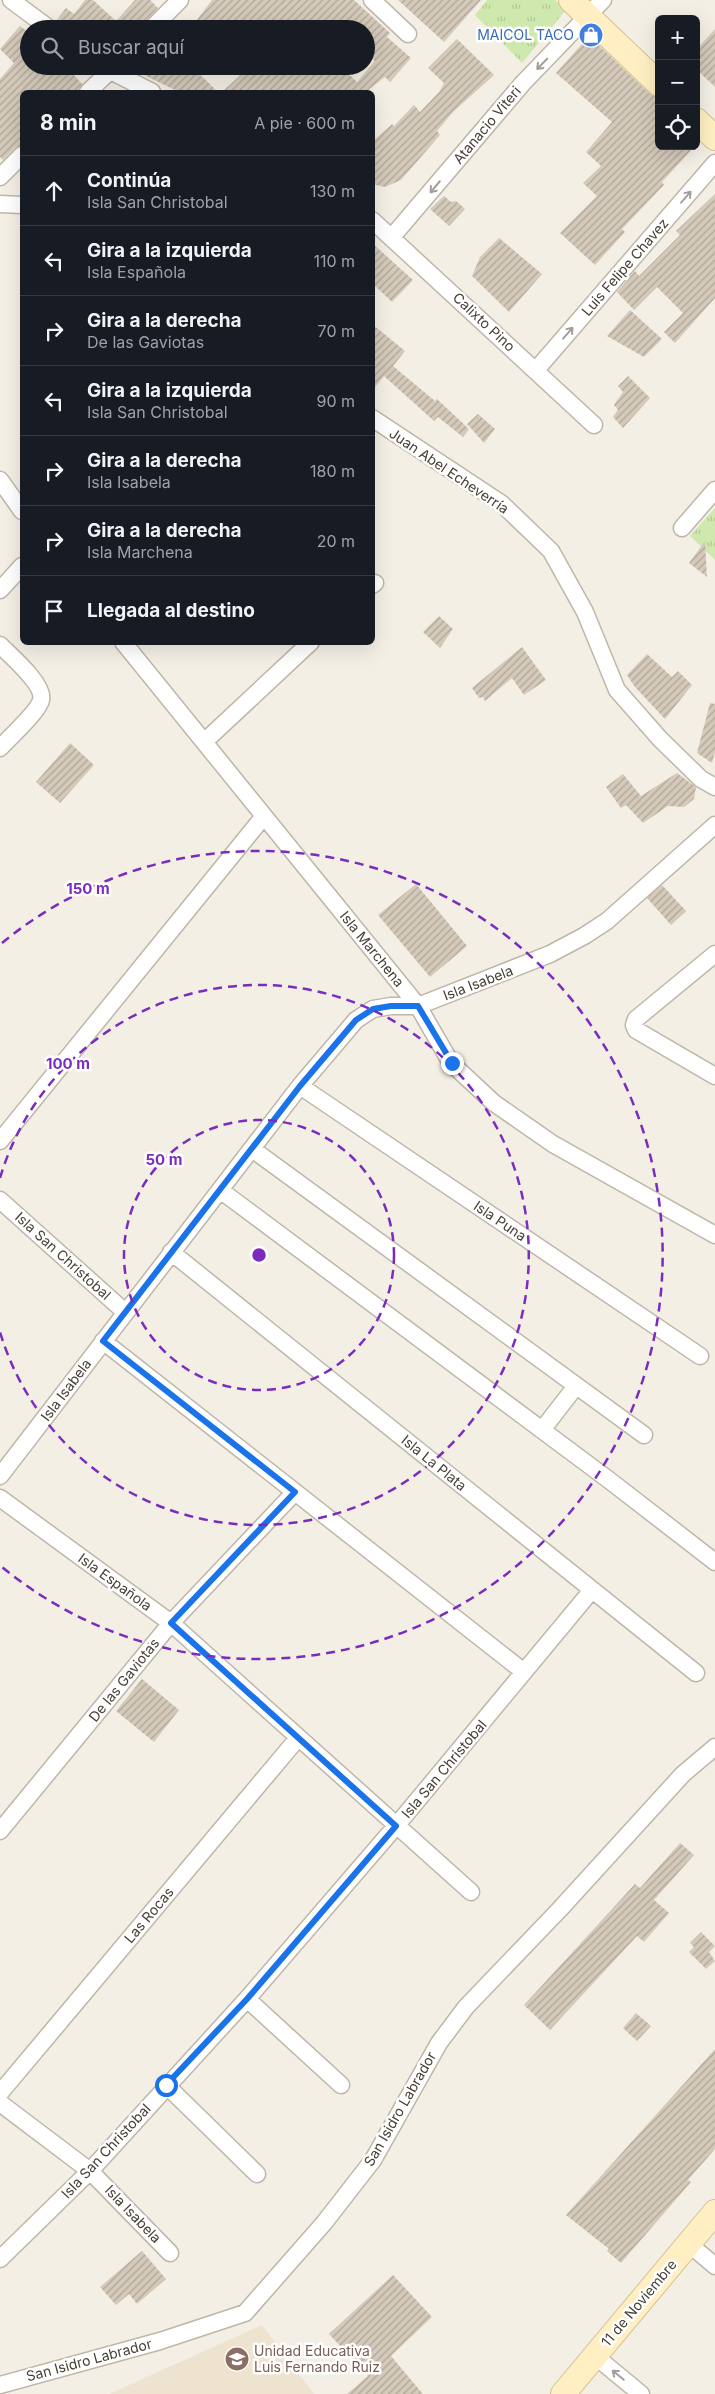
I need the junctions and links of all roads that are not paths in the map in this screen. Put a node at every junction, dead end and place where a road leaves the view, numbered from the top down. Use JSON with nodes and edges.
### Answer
{"nodes":[{"id":1,"x":11,"y":0,"type":"edge"},
{"id":2,"x":180,"y":0,"type":"edge"},
{"id":3,"x":372,"y":0,"type":"edge"},
{"id":4,"x":571,"y":0,"type":"edge"},
{"id":5,"x":595,"y":8,"type":"edge"},
{"id":6,"x":38,"y":20,"type":"edge"},
{"id":7,"x":161,"y":20,"type":"edge"},
{"id":8,"x":408,"y":34,"type":"dead end"},
{"id":9,"x":102,"y":75,"type":"edge"},
{"id":10,"x":121,"y":75,"type":"edge"},
{"id":11,"x":655,"y":79,"type":"edge"},
{"id":12,"x":90,"y":90,"type":"edge"},
{"id":13,"x":148,"y":90,"type":"edge"},
{"id":14,"x":700,"y":124,"type":"edge"},
{"id":15,"x":715,"y":138,"type":"edge"},
{"id":16,"x":20,"y":157,"type":"edge"},
{"id":17,"x":715,"y":164,"type":"edge"},
{"id":18,"x":0,"y":177,"type":"edge"},
{"id":19,"x":0,"y":204,"type":"edge"},
{"id":20,"x":20,"y":205,"type":"edge"},
{"id":21,"x":375,"y":223,"type":"edge"},
{"id":22,"x":392,"y":238,"type":"junction"},
{"id":23,"x":536,"y":370,"type":"junction"},
{"id":24,"x":375,"y":420,"type":"edge"},
{"id":25,"x":594,"y":425,"type":"dead end"},
{"id":26,"x":0,"y":480,"type":"edge"},
{"id":27,"x":715,"y":490,"type":"edge"},
{"id":28,"x":20,"y":508,"type":"edge"},
{"id":29,"x":682,"y":528,"type":"dead end"},
{"id":30,"x":20,"y":568,"type":"edge"},
{"id":31,"x":0,"y":590,"type":"edge"},
{"id":32,"x":0,"y":645,"type":"edge"},
{"id":33,"x":125,"y":645,"type":"edge"},
{"id":34,"x":308,"y":645,"type":"edge"},
{"id":35,"x":204,"y":742,"type":"junction"},
{"id":36,"x":0,"y":748,"type":"edge"},
{"id":37,"x":715,"y":787,"type":"edge"},
{"id":38,"x":264,"y":816,"type":"junction"},
{"id":39,"x":715,"y":825,"type":"edge"},
{"id":40,"x":715,"y":954,"type":"edge"},
{"id":41,"x":418,"y":1006,"type":"junction"},
{"id":42,"x":715,"y":1076,"type":"edge"},
{"id":43,"x":300,"y":1086,"type":"junction"},
{"id":44,"x":0,"y":1141,"type":"edge"},
{"id":45,"x":252,"y":1149,"type":"junction"},
{"id":46,"x":220,"y":1190,"type":"junction"},
{"id":47,"x":0,"y":1200,"type":"edge"},
{"id":48,"x":715,"y":1235,"type":"edge"},
{"id":49,"x":171,"y":1252,"type":"junction"},
{"id":50,"x":125,"y":1312,"type":"junction"},
{"id":51,"x":103,"y":1341,"type":"junction"},
{"id":52,"x":700,"y":1356,"type":"dead end"},
{"id":53,"x":576,"y":1386,"type":"junction"},
{"id":54,"x":542,"y":1430,"type":"junction"},
{"id":55,"x":644,"y":1435,"type":"dead end"},
{"id":56,"x":0,"y":1476,"type":"edge"},
{"id":57,"x":295,"y":1492,"type":"junction"},
{"id":58,"x":0,"y":1498,"type":"edge"},
{"id":59,"x":715,"y":1562,"type":"edge"},
{"id":60,"x":592,"y":1590,"type":"junction"},
{"id":61,"x":171,"y":1623,"type":"junction"},
{"id":62,"x":524,"y":1672,"type":"junction"},
{"id":63,"x":696,"y":1673,"type":"dead end"},
{"id":64,"x":298,"y":1738,"type":"junction"},
{"id":65,"x":715,"y":1747,"type":"edge"},
{"id":66,"x":396,"y":1826,"type":"junction"},
{"id":67,"x":0,"y":1831,"type":"edge"},
{"id":68,"x":472,"y":1892,"type":"dead end"},
{"id":69,"x":247,"y":1999,"type":"junction"},
{"id":70,"x":166,"y":2085,"type":"junction"},
{"id":71,"x":340,"y":2085,"type":"dead end"},
{"id":72,"x":2,"y":2104,"type":"edge"},
{"id":73,"x":90,"y":2171,"type":"junction"},
{"id":74,"x":257,"y":2174,"type":"dead end"},
{"id":75,"x":715,"y":2212,"type":"edge"},
{"id":76,"x":689,"y":2244,"type":"junction"},
{"id":77,"x":170,"y":2253,"type":"dead end"},
{"id":78,"x":0,"y":2259,"type":"edge"},
{"id":79,"x":715,"y":2266,"type":"edge"},
{"id":80,"x":595,"y":2356,"type":"junction"},
{"id":81,"x":0,"y":2385,"type":"edge"},
{"id":82,"x":564,"y":2394,"type":"edge"},
{"id":83,"x":641,"y":2394,"type":"edge"}],
"edges":[{"from":1,"to":6,"type":"street"},
{"from":2,"to":7,"type":"street"},
{"from":3,"to":8,"type":"street"},
{"from":4,"to":5,"type":"street"},
{"from":5,"to":11,"type":"street"},
{"from":5,"to":22,"type":"street","name":"Atanacio Viteri","one_way":true},
{"from":9,"to":12,"type":"street"},
{"from":10,"to":13,"type":"street"},
{"from":14,"to":15,"type":"street"},
{"from":16,"to":18,"type":"street"},
{"from":23,"to":17,"type":"street","name":"Luis Felipe Chavez","one_way":true},
{"from":19,"to":20,"type":"street"},
{"from":21,"to":22,"type":"street","name":"Calixto Pino"},
{"from":22,"to":23,"type":"street","name":"Calixto Pino"},
{"from":23,"to":25,"type":"street","name":"Calixto Pino"},
{"from":24,"to":37,"type":"street","name":"Juan Abel Echeverría"},
{"from":26,"to":28,"type":"street"},
{"from":27,"to":29,"type":"street"},
{"from":30,"to":31,"type":"street"},
{"from":32,"to":36,"type":"street"},
{"from":33,"to":35,"type":"street","name":"Isla Marchena"},
{"from":34,"to":35,"type":"street"},
{"from":35,"to":38,"type":"street","name":"Isla Marchena"},
{"from":38,"to":41,"type":"street","name":"Isla Marchena"},
{"from":38,"to":44,"type":"street"},
{"from":39,"to":41,"type":"street","name":"Isla Isabela"},
{"from":40,"to":42,"type":"street"},
{"from":41,"to":43,"type":"street","name":"Isla Isabela"},
{"from":41,"to":48,"type":"street","name":"Isla Marchena"},
{"from":43,"to":45,"type":"street","name":"Isla Isabela"},
{"from":43,"to":52,"type":"street","name":"Isla Puna"},
{"from":45,"to":46,"type":"street","name":"Isla Isabela"},
{"from":45,"to":53,"type":"street"},
{"from":46,"to":49,"type":"street","name":"Isla Isabela"},
{"from":46,"to":54,"type":"street"},
{"from":47,"to":50,"type":"street","name":"Isla San Christobal"},
{"from":49,"to":50,"type":"street","name":"Isla Isabela"},
{"from":49,"to":60,"type":"street","name":"Isla La Plata"},
{"from":50,"to":51,"type":"street","name":"Isla Isabela"},
{"from":51,"to":56,"type":"street","name":"Isla Isabela"},
{"from":51,"to":57,"type":"street"},
{"from":53,"to":54,"type":"street"},
{"from":53,"to":55,"type":"street"},
{"from":54,"to":59,"type":"street"},
{"from":57,"to":61,"type":"street","name":"De las Gaviotas"},
{"from":57,"to":62,"type":"street"},
{"from":58,"to":61,"type":"street","name":"Isla Española"},
{"from":60,"to":62,"type":"street","name":"Isla San Christobal"},
{"from":60,"to":63,"type":"street","name":"Isla La Plata"},
{"from":61,"to":64,"type":"street","name":"Isla Española"},
{"from":61,"to":67,"type":"street","name":"De las Gaviotas"},
{"from":62,"to":66,"type":"street","name":"Isla San Christobal"},
{"from":64,"to":66,"type":"street","name":"Isla Española"},
{"from":64,"to":72,"type":"street","name":"Las Rocas"},
{"from":65,"to":81,"type":"street","name":"San Isidro Labrador"},
{"from":66,"to":68,"type":"street","name":"Isla Española"},
{"from":66,"to":69,"type":"street","name":"Isla San Christobal"},
{"from":69,"to":70,"type":"street","name":"Isla San Christobal"},
{"from":69,"to":71,"type":"street"},
{"from":70,"to":73,"type":"street","name":"Isla San Christobal"},
{"from":70,"to":74,"type":"street"},
{"from":72,"to":73,"type":"street","name":"Isla Isabela"},
{"from":73,"to":77,"type":"street","name":"Isla Isabela"},
{"from":73,"to":78,"type":"street","name":"Isla San Christobal"},
{"from":75,"to":76,"type":"street","name":"11 de Noviembre"},
{"from":76,"to":79,"type":"street"},
{"from":76,"to":80,"type":"street","name":"11 de Noviembre"},
{"from":80,"to":82,"type":"street","name":"11 de Noviembre"},
{"from":83,"to":80,"type":"street","one_way":true}]}
